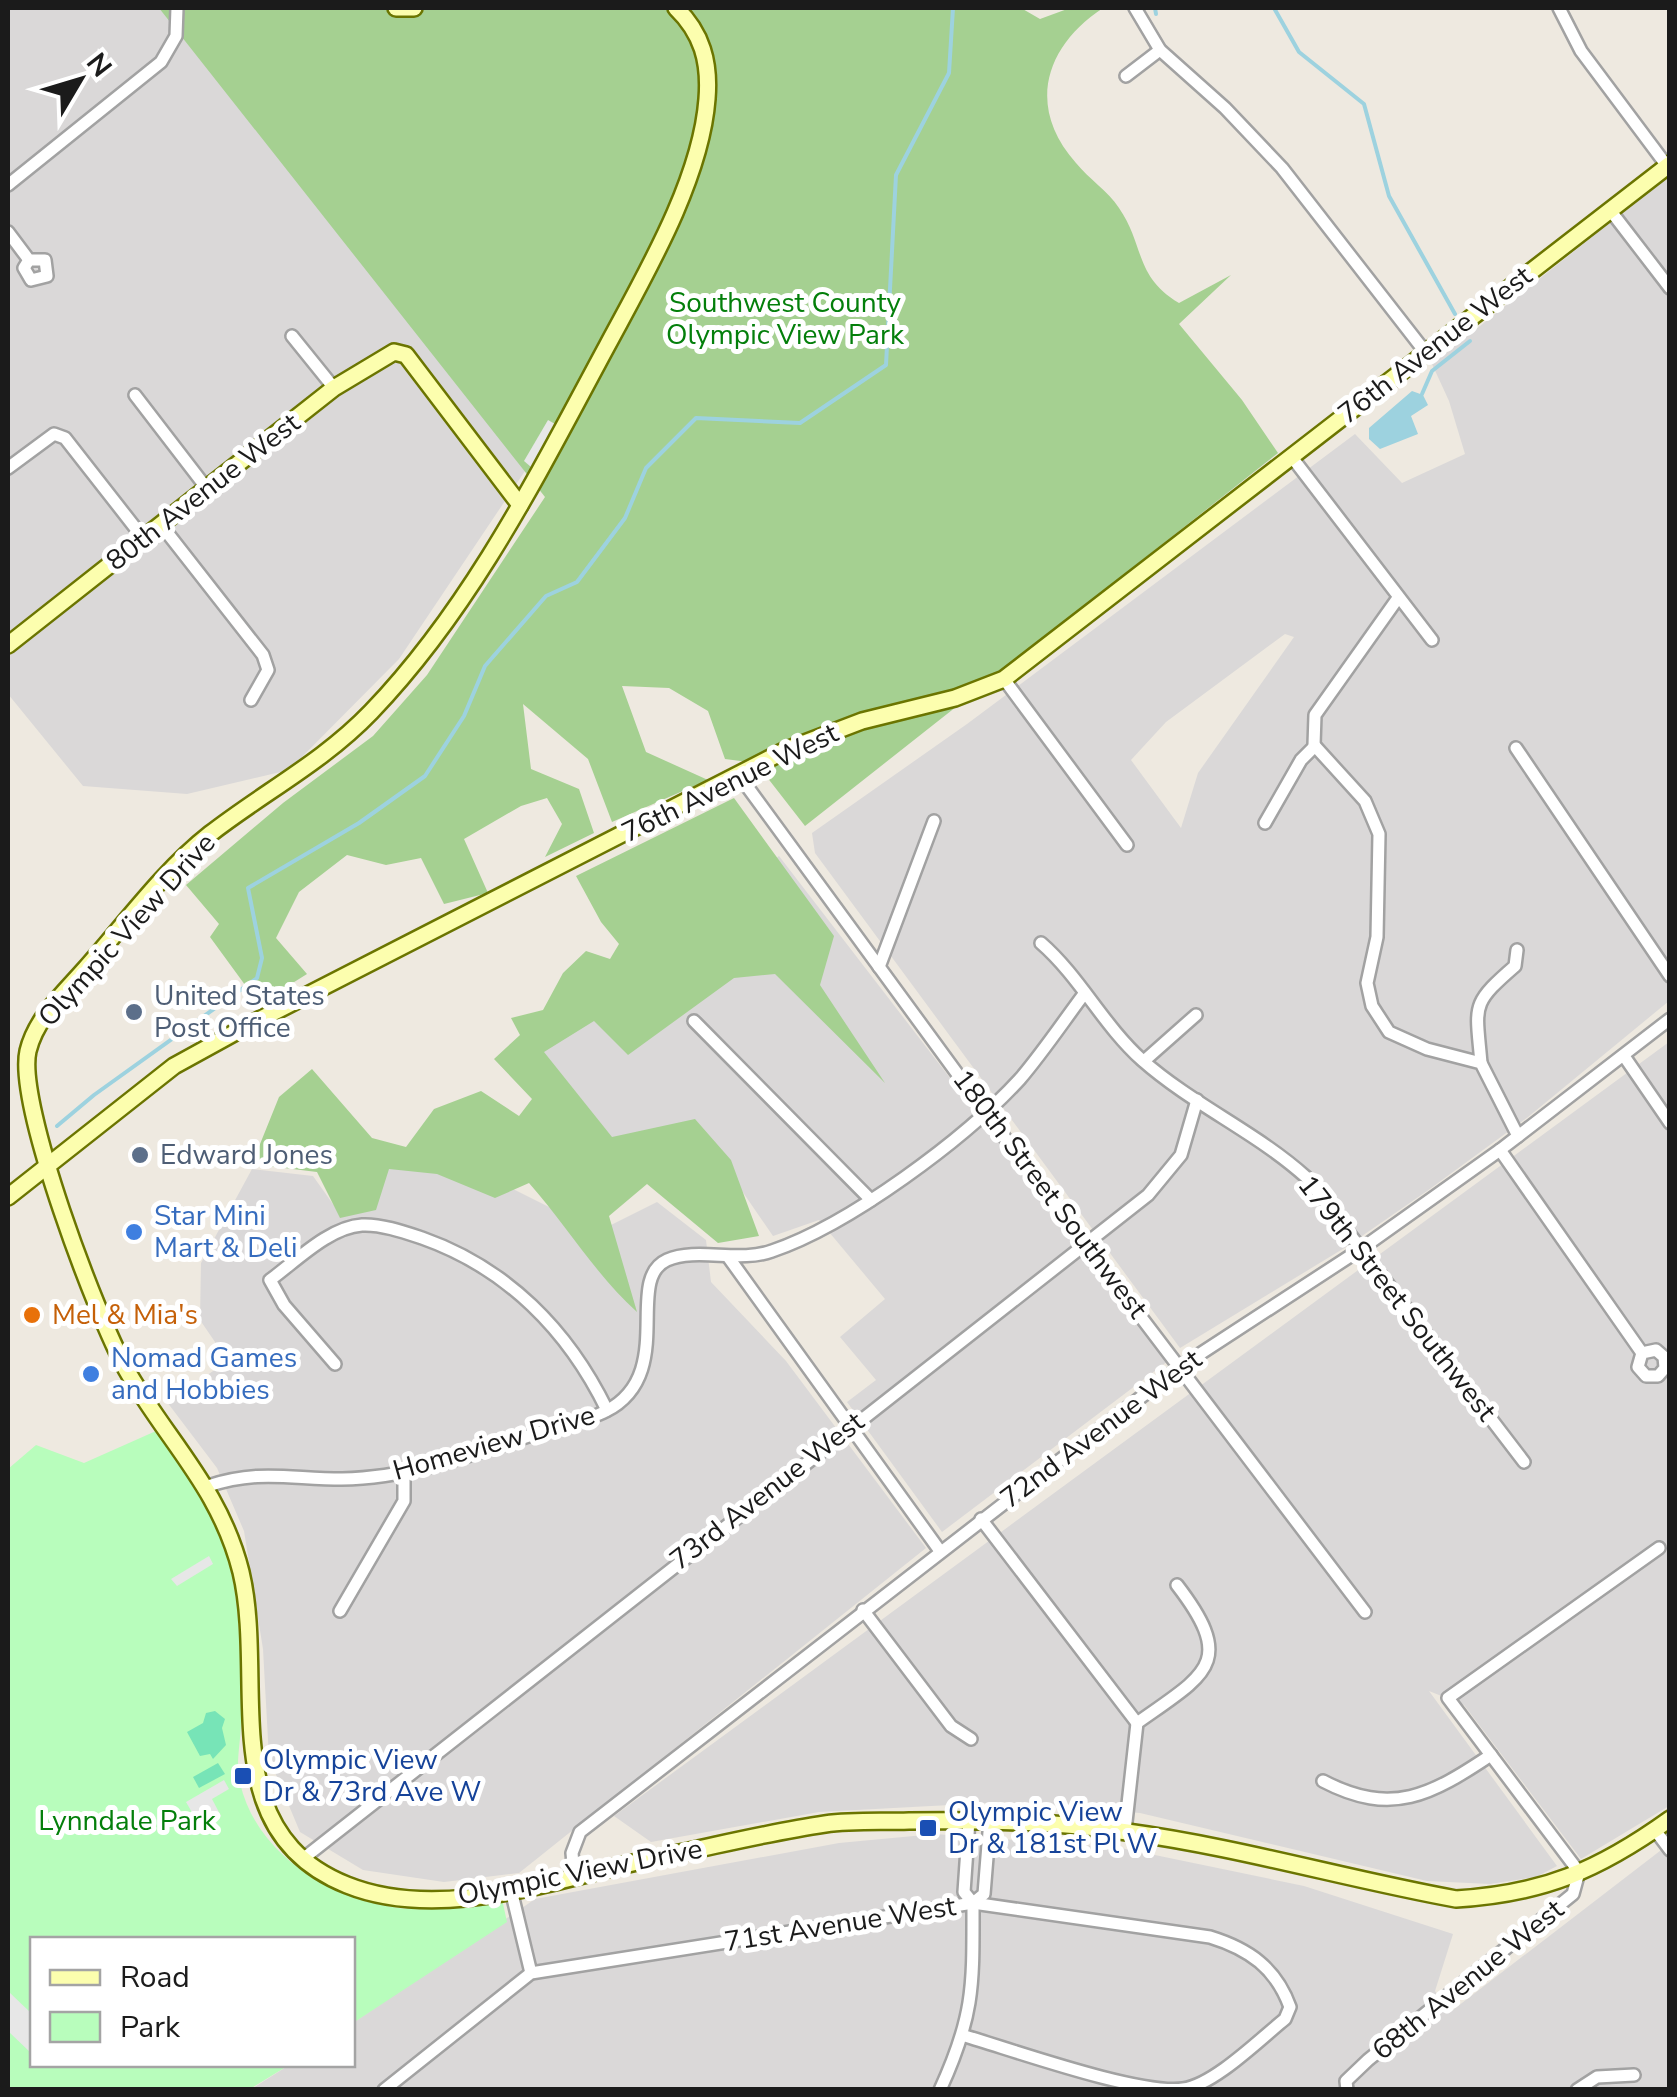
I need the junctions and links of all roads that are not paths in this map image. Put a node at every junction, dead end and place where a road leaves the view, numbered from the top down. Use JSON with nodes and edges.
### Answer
{"nodes":[{"id":1,"x":177,"y":8,"type":"edge"},
{"id":2,"x":396,"y":8,"type":"edge"},
{"id":3,"x":414,"y":8,"type":"edge"},
{"id":4,"x":676,"y":8,"type":"edge"},
{"id":5,"x":1135,"y":8,"type":"edge"},
{"id":6,"x":1559,"y":8,"type":"edge"},
{"id":7,"x":1160,"y":50,"type":"junction"},
{"id":8,"x":1126,"y":76,"type":"dead end"},
{"id":9,"x":1668,"y":165,"type":"edge"},
{"id":10,"x":8,"y":185,"type":"edge"},
{"id":11,"x":1610,"y":210,"type":"junction"},
{"id":12,"x":8,"y":232,"type":"edge"},
{"id":13,"x":29,"y":260,"type":"dead end"},
{"id":14,"x":1670,"y":288,"type":"edge"},
{"id":15,"x":292,"y":336,"type":"dead end"},
{"id":16,"x":1426,"y":352,"type":"junction"},
{"id":17,"x":334,"y":388,"type":"junction"},
{"id":18,"x":135,"y":395,"type":"dead end"},
{"id":19,"x":1291,"y":456,"type":"junction"},
{"id":20,"x":8,"y":468,"type":"edge"},
{"id":21,"x":208,"y":490,"type":"junction"},
{"id":22,"x":520,"y":504,"type":"junction"},
{"id":23,"x":162,"y":526,"type":"junction"},
{"id":24,"x":144,"y":539,"type":"junction"},
{"id":25,"x":1398,"y":598,"type":"junction"},
{"id":26,"x":1432,"y":640,"type":"dead end"},
{"id":27,"x":8,"y":644,"type":"edge"},
{"id":28,"x":1004,"y":679,"type":"junction"},
{"id":29,"x":251,"y":700,"type":"dead end"},
{"id":30,"x":1315,"y":746,"type":"junction"},
{"id":31,"x":1516,"y":748,"type":"dead end"},
{"id":32,"x":738,"y":774,"type":"junction"},
{"id":33,"x":934,"y":821,"type":"dead end"},
{"id":34,"x":1266,"y":823,"type":"dead end"},
{"id":35,"x":1127,"y":845,"type":"dead end"},
{"id":36,"x":1040,"y":944,"type":"dead end"},
{"id":37,"x":1518,"y":950,"type":"dead end"},
{"id":38,"x":879,"y":968,"type":"junction"},
{"id":39,"x":1670,"y":976,"type":"edge"},
{"id":40,"x":1084,"y":994,"type":"junction"},
{"id":41,"x":1196,"y":1015,"type":"dead end"},
{"id":42,"x":1670,"y":1019,"type":"edge"},
{"id":43,"x":694,"y":1021,"type":"dead end"},
{"id":44,"x":1624,"y":1056,"type":"junction"},
{"id":45,"x":1144,"y":1061,"type":"junction"},
{"id":46,"x":1481,"y":1063,"type":"junction"},
{"id":47,"x":1197,"y":1100,"type":"junction"},
{"id":48,"x":986,"y":1113,"type":"junction"},
{"id":49,"x":1670,"y":1124,"type":"edge"},
{"id":50,"x":1518,"y":1136,"type":"junction"},
{"id":51,"x":1500,"y":1150,"type":"junction"},
{"id":52,"x":48,"y":1164,"type":"junction"},
{"id":53,"x":8,"y":1197,"type":"edge"},
{"id":54,"x":870,"y":1200,"type":"junction"},
{"id":55,"x":1086,"y":1240,"type":"junction"},
{"id":56,"x":1361,"y":1249,"type":"junction"},
{"id":57,"x":729,"y":1258,"type":"junction"},
{"id":58,"x":1642,"y":1353,"type":"dead end"},
{"id":59,"x":335,"y":1364,"type":"dead end"},
{"id":60,"x":1180,"y":1367,"type":"junction"},
{"id":61,"x":607,"y":1410,"type":"junction"},
{"id":62,"x":848,"y":1426,"type":"junction"},
{"id":63,"x":1524,"y":1462,"type":"dead end"},
{"id":64,"x":404,"y":1474,"type":"junction"},
{"id":65,"x":208,"y":1486,"type":"junction"},
{"id":66,"x":981,"y":1519,"type":"junction"},
{"id":67,"x":1659,"y":1548,"type":"dead end"},
{"id":68,"x":940,"y":1551,"type":"junction"},
{"id":69,"x":1177,"y":1584,"type":"dead end"},
{"id":70,"x":863,"y":1610,"type":"junction"},
{"id":71,"x":340,"y":1611,"type":"dead end"},
{"id":72,"x":1365,"y":1612,"type":"dead end"},
{"id":73,"x":1136,"y":1724,"type":"junction"},
{"id":74,"x":971,"y":1740,"type":"dead end"},
{"id":75,"x":1491,"y":1755,"type":"junction"},
{"id":76,"x":1323,"y":1781,"type":"dead end"},
{"id":77,"x":969,"y":1820,"type":"junction"},
{"id":78,"x":990,"y":1820,"type":"junction"},
{"id":79,"x":1670,"y":1820,"type":"edge"},
{"id":80,"x":1655,"y":1830,"type":"junction"},
{"id":81,"x":1125,"y":1831,"type":"junction"},
{"id":82,"x":1670,"y":1850,"type":"edge"},
{"id":83,"x":304,"y":1858,"type":"junction"},
{"id":84,"x":1579,"y":1872,"type":"junction"},
{"id":85,"x":574,"y":1874,"type":"junction"},
{"id":86,"x":511,"y":1890,"type":"junction"},
{"id":87,"x":973,"y":1903,"type":"junction"},
{"id":88,"x":531,"y":1973,"type":"junction"},
{"id":89,"x":965,"y":2036,"type":"junction"},
{"id":90,"x":1634,"y":2075,"type":"dead end"},
{"id":91,"x":1347,"y":2086,"type":"edge"},
{"id":92,"x":1140,"y":2087,"type":"edge"},
{"id":93,"x":384,"y":2090,"type":"edge"},
{"id":94,"x":940,"y":2090,"type":"edge"},
{"id":95,"x":1577,"y":2090,"type":"edge"}],
"edges":[{"from":1,"to":10,"type":"street"},
{"from":2,"to":3,"type":"main road"},
{"from":4,"to":22,"type":"main road","name":"Olympic View Drive"},
{"from":5,"to":7,"type":"street"},
{"from":6,"to":9,"type":"street"},
{"from":7,"to":8,"type":"street"},
{"from":7,"to":16,"type":"street"},
{"from":9,"to":11,"type":"main road","name":"76th Avenue West"},
{"from":11,"to":14,"type":"street"},
{"from":11,"to":16,"type":"main road","name":"76th Avenue West"},
{"from":12,"to":13,"type":"street"},
{"from":15,"to":17,"type":"street"},
{"from":16,"to":19,"type":"main road","name":"76th Avenue West"},
{"from":17,"to":21,"type":"main road","name":"80th Avenue West"},
{"from":17,"to":22,"type":"main road","name":"80th Avenue West"},
{"from":18,"to":21,"type":"street"},
{"from":19,"to":25,"type":"street"},
{"from":19,"to":28,"type":"main road","name":"76th Avenue West"},
{"from":20,"to":24,"type":"street"},
{"from":21,"to":23,"type":"main road","name":"80th Avenue West"},
{"from":22,"to":52,"type":"main road","name":"Olympic View Drive"},
{"from":23,"to":24,"type":"main road","name":"80th Avenue West"},
{"from":23,"to":29,"type":"street"},
{"from":24,"to":27,"type":"main road","name":"80th Avenue West"},
{"from":25,"to":26,"type":"street"},
{"from":25,"to":30,"type":"street"},
{"from":28,"to":32,"type":"main road","name":"76th Avenue West"},
{"from":28,"to":35,"type":"street"},
{"from":30,"to":34,"type":"street"},
{"from":30,"to":46,"type":"street"},
{"from":31,"to":39,"type":"street"},
{"from":32,"to":38,"type":"street","name":"180th Street Southwest"},
{"from":32,"to":52,"type":"main road","name":"76th Avenue West"},
{"from":33,"to":38,"type":"street"},
{"from":36,"to":40,"type":"street","name":"179th Street Southwest"},
{"from":37,"to":46,"type":"street"},
{"from":38,"to":48,"type":"street","name":"180th Street Southwest"},
{"from":40,"to":45,"type":"street","name":"179th Street Southwest"},
{"from":40,"to":48,"type":"street"},
{"from":41,"to":45,"type":"street"},
{"from":42,"to":44,"type":"street","name":"72nd Avenue West"},
{"from":43,"to":54,"type":"street"},
{"from":44,"to":49,"type":"street"},
{"from":44,"to":50,"type":"street","name":"72nd Avenue West"},
{"from":45,"to":47,"type":"street","name":"179th Street Southwest"},
{"from":46,"to":50,"type":"street"},
{"from":47,"to":55,"type":"street","name":"73rd Avenue West"},
{"from":47,"to":56,"type":"street","name":"179th Street Southwest"},
{"from":48,"to":54,"type":"street"},
{"from":48,"to":55,"type":"street","name":"180th Street Southwest"},
{"from":50,"to":51,"type":"street","name":"72nd Avenue West"},
{"from":51,"to":56,"type":"street","name":"72nd Avenue West"},
{"from":51,"to":58,"type":"street"},
{"from":52,"to":53,"type":"main road","name":"76th Avenue West"},
{"from":52,"to":65,"type":"main road","name":"Olympic View Drive"},
{"from":54,"to":57,"type":"street"},
{"from":55,"to":60,"type":"street","name":"180th Street Southwest"},
{"from":55,"to":62,"type":"street","name":"73rd Avenue West"},
{"from":56,"to":60,"type":"street","name":"72nd Avenue West"},
{"from":56,"to":63,"type":"street","name":"179th Street Southwest"},
{"from":57,"to":61,"type":"street","name":"Homeview Drive"},
{"from":57,"to":62,"type":"street"},
{"from":59,"to":61,"type":"street"},
{"from":60,"to":66,"type":"street","name":"72nd Avenue West"},
{"from":60,"to":72,"type":"street","name":"180th Street Southwest"},
{"from":61,"to":64,"type":"street","name":"Homeview Drive"},
{"from":62,"to":68,"type":"street"},
{"from":62,"to":83,"type":"street","name":"73rd Avenue West"},
{"from":64,"to":65,"type":"street","name":"Homeview Drive"},
{"from":64,"to":71,"type":"street"},
{"from":65,"to":83,"type":"main road","name":"Olympic View Drive"},
{"from":66,"to":68,"type":"street","name":"72nd Avenue West"},
{"from":66,"to":73,"type":"street"},
{"from":67,"to":75,"type":"street"},
{"from":68,"to":70,"type":"street","name":"72nd Avenue West"},
{"from":69,"to":73,"type":"street"},
{"from":70,"to":74,"type":"street"},
{"from":70,"to":85,"type":"street","name":"72nd Avenue West"},
{"from":73,"to":81,"type":"street"},
{"from":75,"to":76,"type":"street"},
{"from":75,"to":84,"type":"street"},
{"from":77,"to":78,"type":"main road","name":"Olympic View Drive"},
{"from":77,"to":85,"type":"main road","name":"Olympic View Drive"},
{"from":77,"to":87,"type":"street"},
{"from":78,"to":81,"type":"main road","name":"Olympic View Drive"},
{"from":78,"to":87,"type":"street"},
{"from":79,"to":80,"type":"main road","name":"Olympic View Drive"},
{"from":80,"to":82,"type":"street"},
{"from":80,"to":84,"type":"main road","name":"Olympic View Drive"},
{"from":81,"to":84,"type":"main road","name":"Olympic View Drive"},
{"from":83,"to":86,"type":"main road","name":"Olympic View Drive"},
{"from":84,"to":91,"type":"street","name":"68th Avenue West"},
{"from":85,"to":86,"type":"main road","name":"Olympic View Drive"},
{"from":86,"to":88,"type":"street"},
{"from":87,"to":88,"type":"street","name":"71st Avenue West"},
{"from":87,"to":89,"type":"street"},
{"from":87,"to":92,"type":"street","name":"71st Avenue West"},
{"from":88,"to":93,"type":"street","name":"71st Avenue West"},
{"from":89,"to":92,"type":"street"},
{"from":89,"to":94,"type":"street"},
{"from":90,"to":95,"type":"street"}]}
